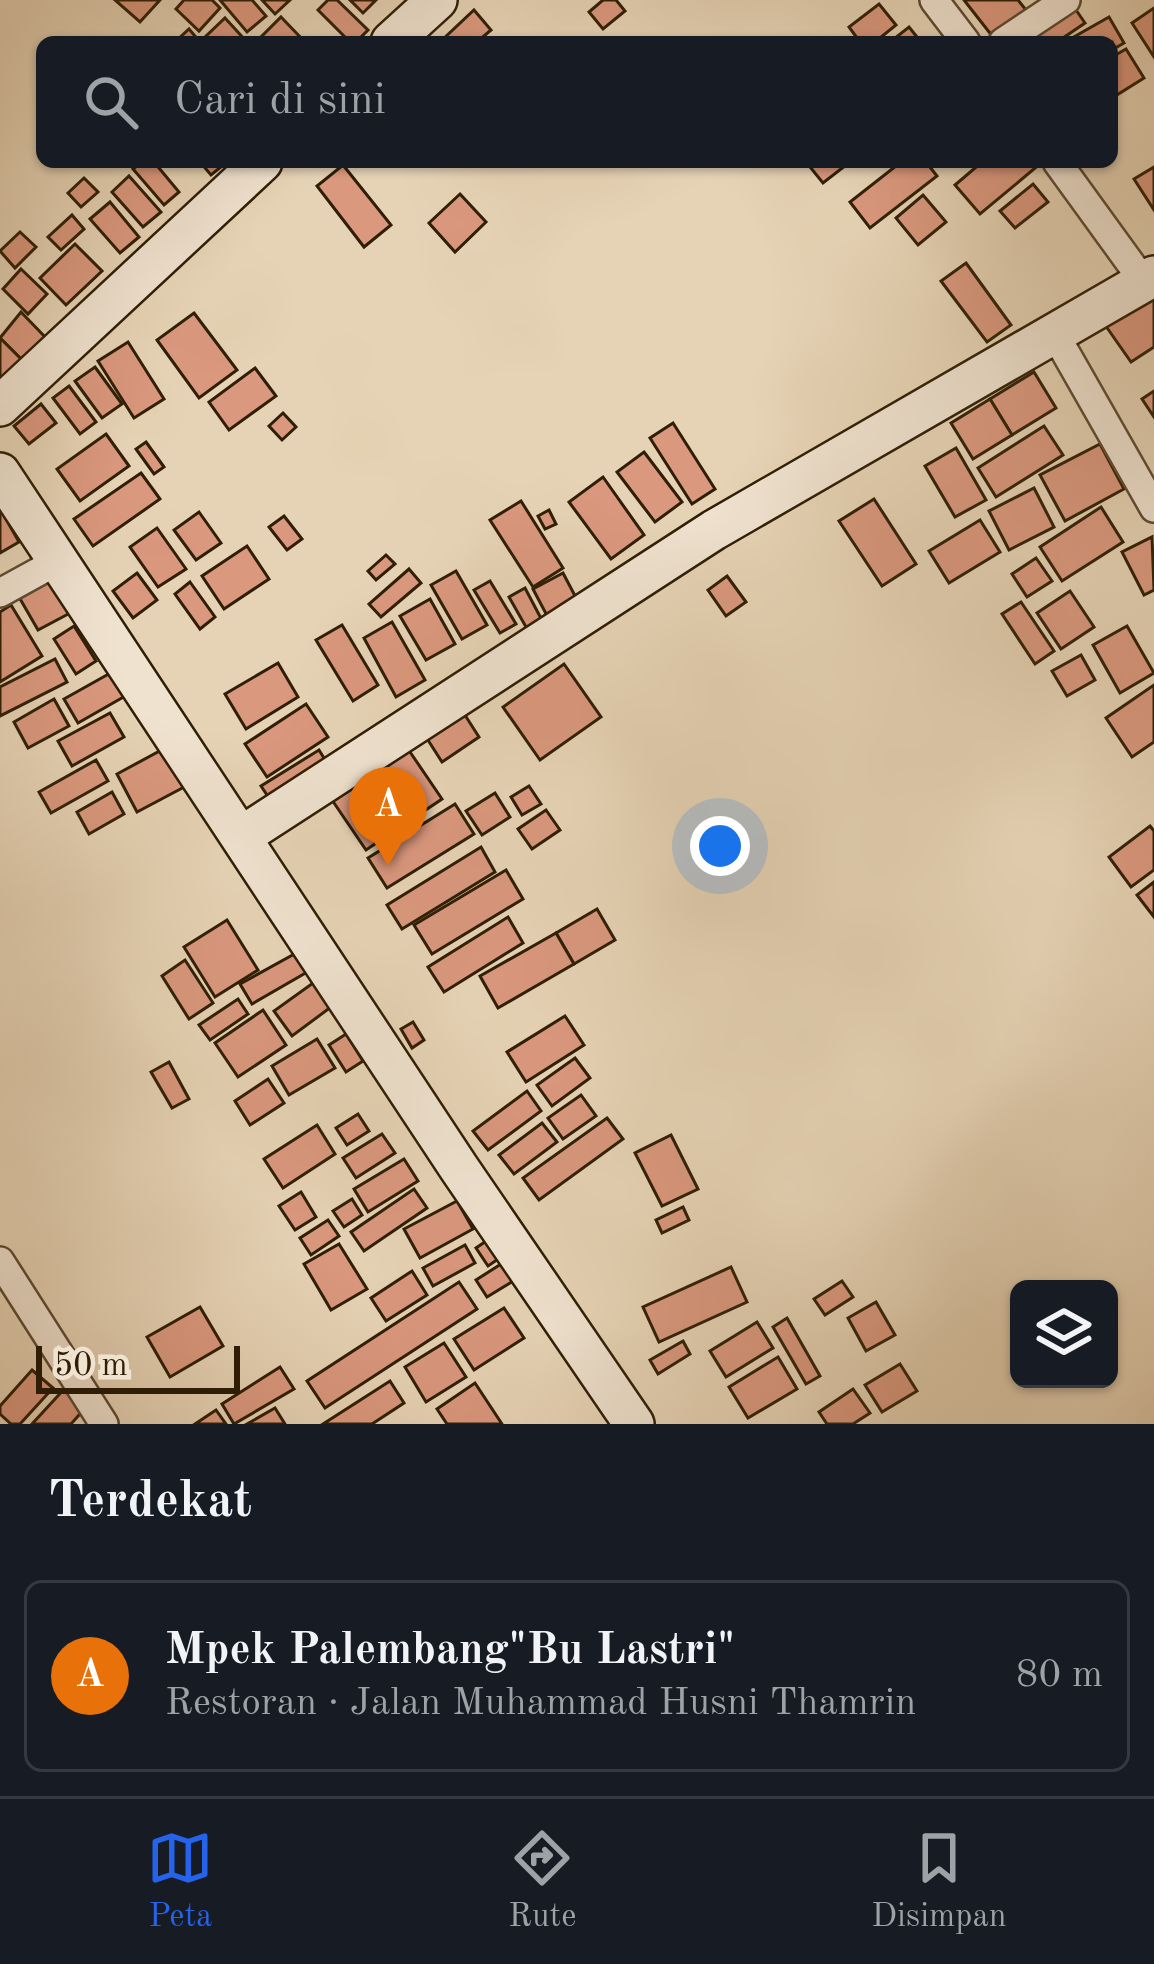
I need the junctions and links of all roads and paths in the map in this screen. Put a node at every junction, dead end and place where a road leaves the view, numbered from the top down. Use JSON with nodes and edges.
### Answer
{"nodes":[{"id":1,"x":437,"y":0,"type":"edge"},
{"id":2,"x":934,"y":0,"type":"edge"},
{"id":3,"x":1066,"y":0,"type":"edge"},
{"id":4,"x":398,"y":36,"type":"edge"},
{"id":5,"x":961,"y":36,"type":"edge"},
{"id":6,"x":1012,"y":36,"type":"edge"},
{"id":7,"x":256,"y":168,"type":"edge"},
{"id":8,"x":1062,"y":168,"type":"edge"},
{"id":9,"x":1149,"y":279,"type":"edge"},
{"id":10,"x":1056,"y":336,"type":"junction"},
{"id":11,"x":0,"y":406,"type":"edge"},
{"id":12,"x":0,"y":473,"type":"edge"},
{"id":13,"x":1154,"y":508,"type":"edge"},
{"id":14,"x":58,"y":561,"type":"junction"},
{"id":15,"x":0,"y":593,"type":"edge"},
{"id":16,"x":242,"y":836,"type":"junction"},
{"id":17,"x":0,"y":1261,"type":"edge"},
{"id":18,"x":104,"y":1424,"type":"edge"},
{"id":19,"x":634,"y":1424,"type":"edge"}],
"edges":[{"from":1,"to":4,"type":"street"},
{"from":2,"to":5,"type":"street"},
{"from":3,"to":6,"type":"street"},
{"from":7,"to":11,"type":"street"},
{"from":8,"to":9,"type":"street"},
{"from":9,"to":10,"type":"street"},
{"from":10,"to":13,"type":"street"},
{"from":10,"to":16,"type":"street"},
{"from":12,"to":14,"type":"street"},
{"from":14,"to":15,"type":"street"},
{"from":14,"to":16,"type":"street"},
{"from":16,"to":19,"type":"street"},
{"from":17,"to":18,"type":"street"}]}
